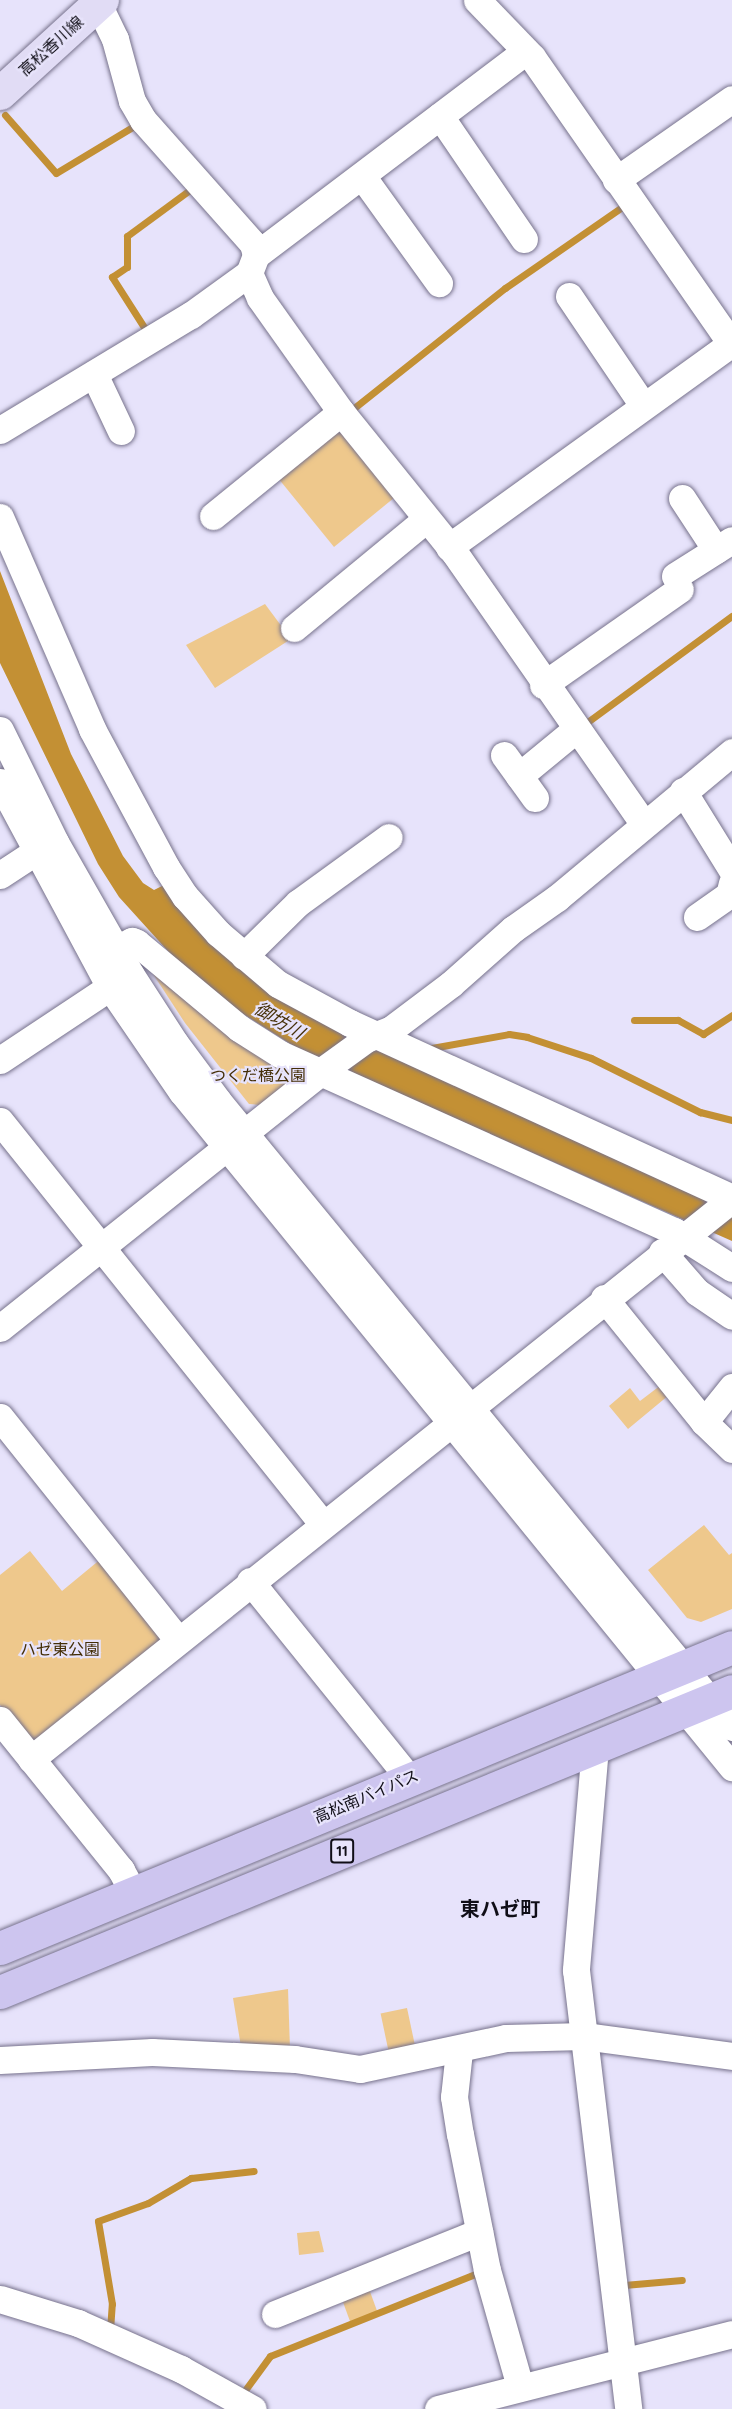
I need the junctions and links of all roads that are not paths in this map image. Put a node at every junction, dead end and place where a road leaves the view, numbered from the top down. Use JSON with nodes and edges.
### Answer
{"nodes":[{"id":1,"x":477,"y":0,"type":"edge"},
{"id":2,"x":100,"y":2,"type":"edge"},
{"id":3,"x":526,"y":51,"type":"junction"},
{"id":4,"x":0,"y":93,"type":"edge"},
{"id":5,"x":732,"y":99,"type":"edge"},
{"id":6,"x":440,"y":117,"type":"junction"},
{"id":7,"x":362,"y":176,"type":"junction"},
{"id":8,"x":616,"y":180,"type":"junction"},
{"id":9,"x":524,"y":239,"type":"dead end"},
{"id":10,"x":252,"y":264,"type":"junction"},
{"id":11,"x":439,"y":283,"type":"dead end"},
{"id":12,"x":568,"y":296,"type":"dead end"},
{"id":13,"x":731,"y":343,"type":"edge"},
{"id":14,"x":94,"y":374,"type":"junction"},
{"id":15,"x":642,"y":404,"type":"junction"},
{"id":16,"x":342,"y":412,"type":"junction"},
{"id":17,"x":0,"y":430,"type":"edge"},
{"id":18,"x":122,"y":431,"type":"dead end"},
{"id":19,"x":682,"y":498,"type":"dead end"},
{"id":20,"x":213,"y":516,"type":"dead end"},
{"id":21,"x":0,"y":517,"type":"edge"},
{"id":22,"x":426,"y":519,"type":"junction"},
{"id":23,"x":724,"y":545,"type":"edge"},
{"id":24,"x":449,"y":547,"type":"junction"},
{"id":25,"x":294,"y":628,"type":"dead end"},
{"id":26,"x":543,"y":685,"type":"junction"},
{"id":27,"x":0,"y":730,"type":"edge"},
{"id":28,"x":575,"y":730,"type":"junction"},
{"id":29,"x":732,"y":752,"type":"edge"},
{"id":30,"x":519,"y":776,"type":"dead end"},
{"id":31,"x":0,"y":782,"type":"edge"},
{"id":32,"x":683,"y":791,"type":"junction"},
{"id":33,"x":644,"y":824,"type":"junction"},
{"id":34,"x":388,"y":837,"type":"dead end"},
{"id":35,"x":35,"y":852,"type":"junction"},
{"id":36,"x":732,"y":870,"type":"edge"},
{"id":37,"x":0,"y":875,"type":"edge"},
{"id":38,"x":732,"y":883,"type":"edge"},
{"id":39,"x":697,"y":917,"type":"dead end"},
{"id":40,"x":116,"y":949,"type":"junction"},
{"id":41,"x":244,"y":956,"type":"junction"},
{"id":42,"x":110,"y":987,"type":"junction"},
{"id":43,"x":372,"y":1037,"type":"junction"},
{"id":44,"x":0,"y":1060,"type":"edge"},
{"id":45,"x":322,"y":1071,"type":"junction"},
{"id":46,"x":0,"y":1121,"type":"edge"},
{"id":47,"x":235,"y":1140,"type":"junction"},
{"id":48,"x":730,"y":1201,"type":"edge"},
{"id":49,"x":679,"y":1242,"type":"junction"},
{"id":50,"x":102,"y":1247,"type":"junction"},
{"id":51,"x":729,"y":1261,"type":"edge"},
{"id":52,"x":604,"y":1298,"type":"junction"},
{"id":53,"x":732,"y":1316,"type":"edge"},
{"id":54,"x":0,"y":1329,"type":"edge"},
{"id":55,"x":732,"y":1387,"type":"edge"},
{"id":56,"x":459,"y":1414,"type":"junction"},
{"id":57,"x":0,"y":1417,"type":"edge"},
{"id":58,"x":704,"y":1422,"type":"junction"},
{"id":59,"x":732,"y":1449,"type":"edge"},
{"id":60,"x":322,"y":1523,"type":"junction"},
{"id":61,"x":250,"y":1581,"type":"junction"},
{"id":62,"x":178,"y":1640,"type":"junction"},
{"id":63,"x":732,"y":1647,"type":"edge"},
{"id":64,"x":670,"y":1672,"type":"junction"},
{"id":65,"x":709,"y":1700,"type":"edge"},
{"id":66,"x":0,"y":1720,"type":"edge"},
{"id":67,"x":732,"y":1727,"type":"edge"},
{"id":68,"x":595,"y":1747,"type":"junction"},
{"id":69,"x":31,"y":1759,"type":"junction"},
{"id":70,"x":732,"y":1767,"type":"edge"},
{"id":71,"x":409,"y":1778,"type":"junction"},
{"id":72,"x":132,"y":1893,"type":"junction"},
{"id":73,"x":0,"y":1948,"type":"edge"},
{"id":74,"x":0,"y":1992,"type":"edge"},
{"id":75,"x":584,"y":2036,"type":"junction"},
{"id":76,"x":459,"y":2051,"type":"junction"},
{"id":77,"x":732,"y":2056,"type":"edge"},
{"id":78,"x":0,"y":2060,"type":"edge"},
{"id":79,"x":479,"y":2232,"type":"junction"},
{"id":80,"x":3,"y":2292,"type":"edge"},
{"id":81,"x":275,"y":2314,"type":"dead end"},
{"id":82,"x":732,"y":2334,"type":"edge"},
{"id":83,"x":622,"y":2362,"type":"junction"},
{"id":84,"x":520,"y":2387,"type":"junction"},
{"id":85,"x":253,"y":2409,"type":"edge"},
{"id":86,"x":438,"y":2409,"type":"edge"},
{"id":87,"x":628,"y":2409,"type":"edge"}],
"edges":[{"from":1,"to":3,"type":"street"},
{"from":2,"to":4,"type":"main road","name":"高松香川線"},
{"from":2,"to":10,"type":"street"},
{"from":3,"to":6,"type":"street"},
{"from":3,"to":8,"type":"street"},
{"from":5,"to":8,"type":"street"},
{"from":6,"to":7,"type":"street"},
{"from":6,"to":9,"type":"street"},
{"from":7,"to":10,"type":"street"},
{"from":7,"to":11,"type":"street"},
{"from":8,"to":13,"type":"street"},
{"from":10,"to":14,"type":"street"},
{"from":10,"to":16,"type":"street"},
{"from":12,"to":15,"type":"street"},
{"from":13,"to":15,"type":"street"},
{"from":14,"to":17,"type":"street"},
{"from":14,"to":18,"type":"street"},
{"from":15,"to":24,"type":"street"},
{"from":16,"to":20,"type":"street"},
{"from":16,"to":22,"type":"street"},
{"from":19,"to":23,"type":"street"},
{"from":21,"to":41,"type":"street"},
{"from":22,"to":24,"type":"street"},
{"from":22,"to":25,"type":"street"},
{"from":23,"to":26,"type":"street"},
{"from":24,"to":26,"type":"street"},
{"from":26,"to":28,"type":"street"},
{"from":27,"to":40,"type":"street"},
{"from":28,"to":30,"type":"street"},
{"from":28,"to":33,"type":"street"},
{"from":29,"to":32,"type":"street"},
{"from":31,"to":35,"type":"street"},
{"from":32,"to":33,"type":"street"},
{"from":32,"to":36,"type":"street"},
{"from":33,"to":43,"type":"street"},
{"from":34,"to":41,"type":"street"},
{"from":35,"to":37,"type":"street"},
{"from":35,"to":42,"type":"street"},
{"from":38,"to":39,"type":"street"},
{"from":40,"to":45,"type":"street"},
{"from":40,"to":47,"type":"street"},
{"from":41,"to":43,"type":"street"},
{"from":42,"to":44,"type":"street"},
{"from":42,"to":47,"type":"street"},
{"from":43,"to":45,"type":"street"},
{"from":43,"to":48,"type":"street"},
{"from":45,"to":47,"type":"street"},
{"from":45,"to":49,"type":"street"},
{"from":46,"to":50,"type":"street"},
{"from":47,"to":50,"type":"street"},
{"from":47,"to":56,"type":"street"},
{"from":48,"to":49,"type":"street"},
{"from":49,"to":51,"type":"street"},
{"from":49,"to":52,"type":"street"},
{"from":49,"to":53,"type":"street"},
{"from":50,"to":54,"type":"street"},
{"from":50,"to":60,"type":"street"},
{"from":52,"to":56,"type":"street"},
{"from":52,"to":58,"type":"street"},
{"from":55,"to":58,"type":"street"},
{"from":56,"to":60,"type":"street"},
{"from":56,"to":64,"type":"street"},
{"from":57,"to":62,"type":"street"},
{"from":58,"to":59,"type":"street"},
{"from":60,"to":61,"type":"street"},
{"from":61,"to":62,"type":"street"},
{"from":61,"to":71,"type":"street"},
{"from":62,"to":69,"type":"street"},
{"from":63,"to":64,"type":"highway","name":"高松南バイパス"},
{"from":64,"to":65,"type":"street"},
{"from":64,"to":71,"type":"highway","name":"高松南バイパス"},
{"from":65,"to":67,"type":"street"},
{"from":65,"to":68,"type":"highway","number":"11"},
{"from":65,"to":70,"type":"street"},
{"from":66,"to":69,"type":"street"},
{"from":68,"to":74,"type":"highway","number":"11"},
{"from":68,"to":75,"type":"street"},
{"from":69,"to":72,"type":"street"},
{"from":71,"to":72,"type":"highway","name":"高松南バイパス"},
{"from":72,"to":73,"type":"highway","name":"高松南バイパス"},
{"from":75,"to":76,"type":"street"},
{"from":75,"to":77,"type":"street"},
{"from":75,"to":83,"type":"street"},
{"from":76,"to":78,"type":"street"},
{"from":76,"to":79,"type":"street"},
{"from":79,"to":81,"type":"street"},
{"from":79,"to":84,"type":"street"},
{"from":80,"to":85,"type":"street"},
{"from":82,"to":83,"type":"street"},
{"from":83,"to":84,"type":"street"},
{"from":83,"to":87,"type":"street"},
{"from":84,"to":86,"type":"street"}]}
